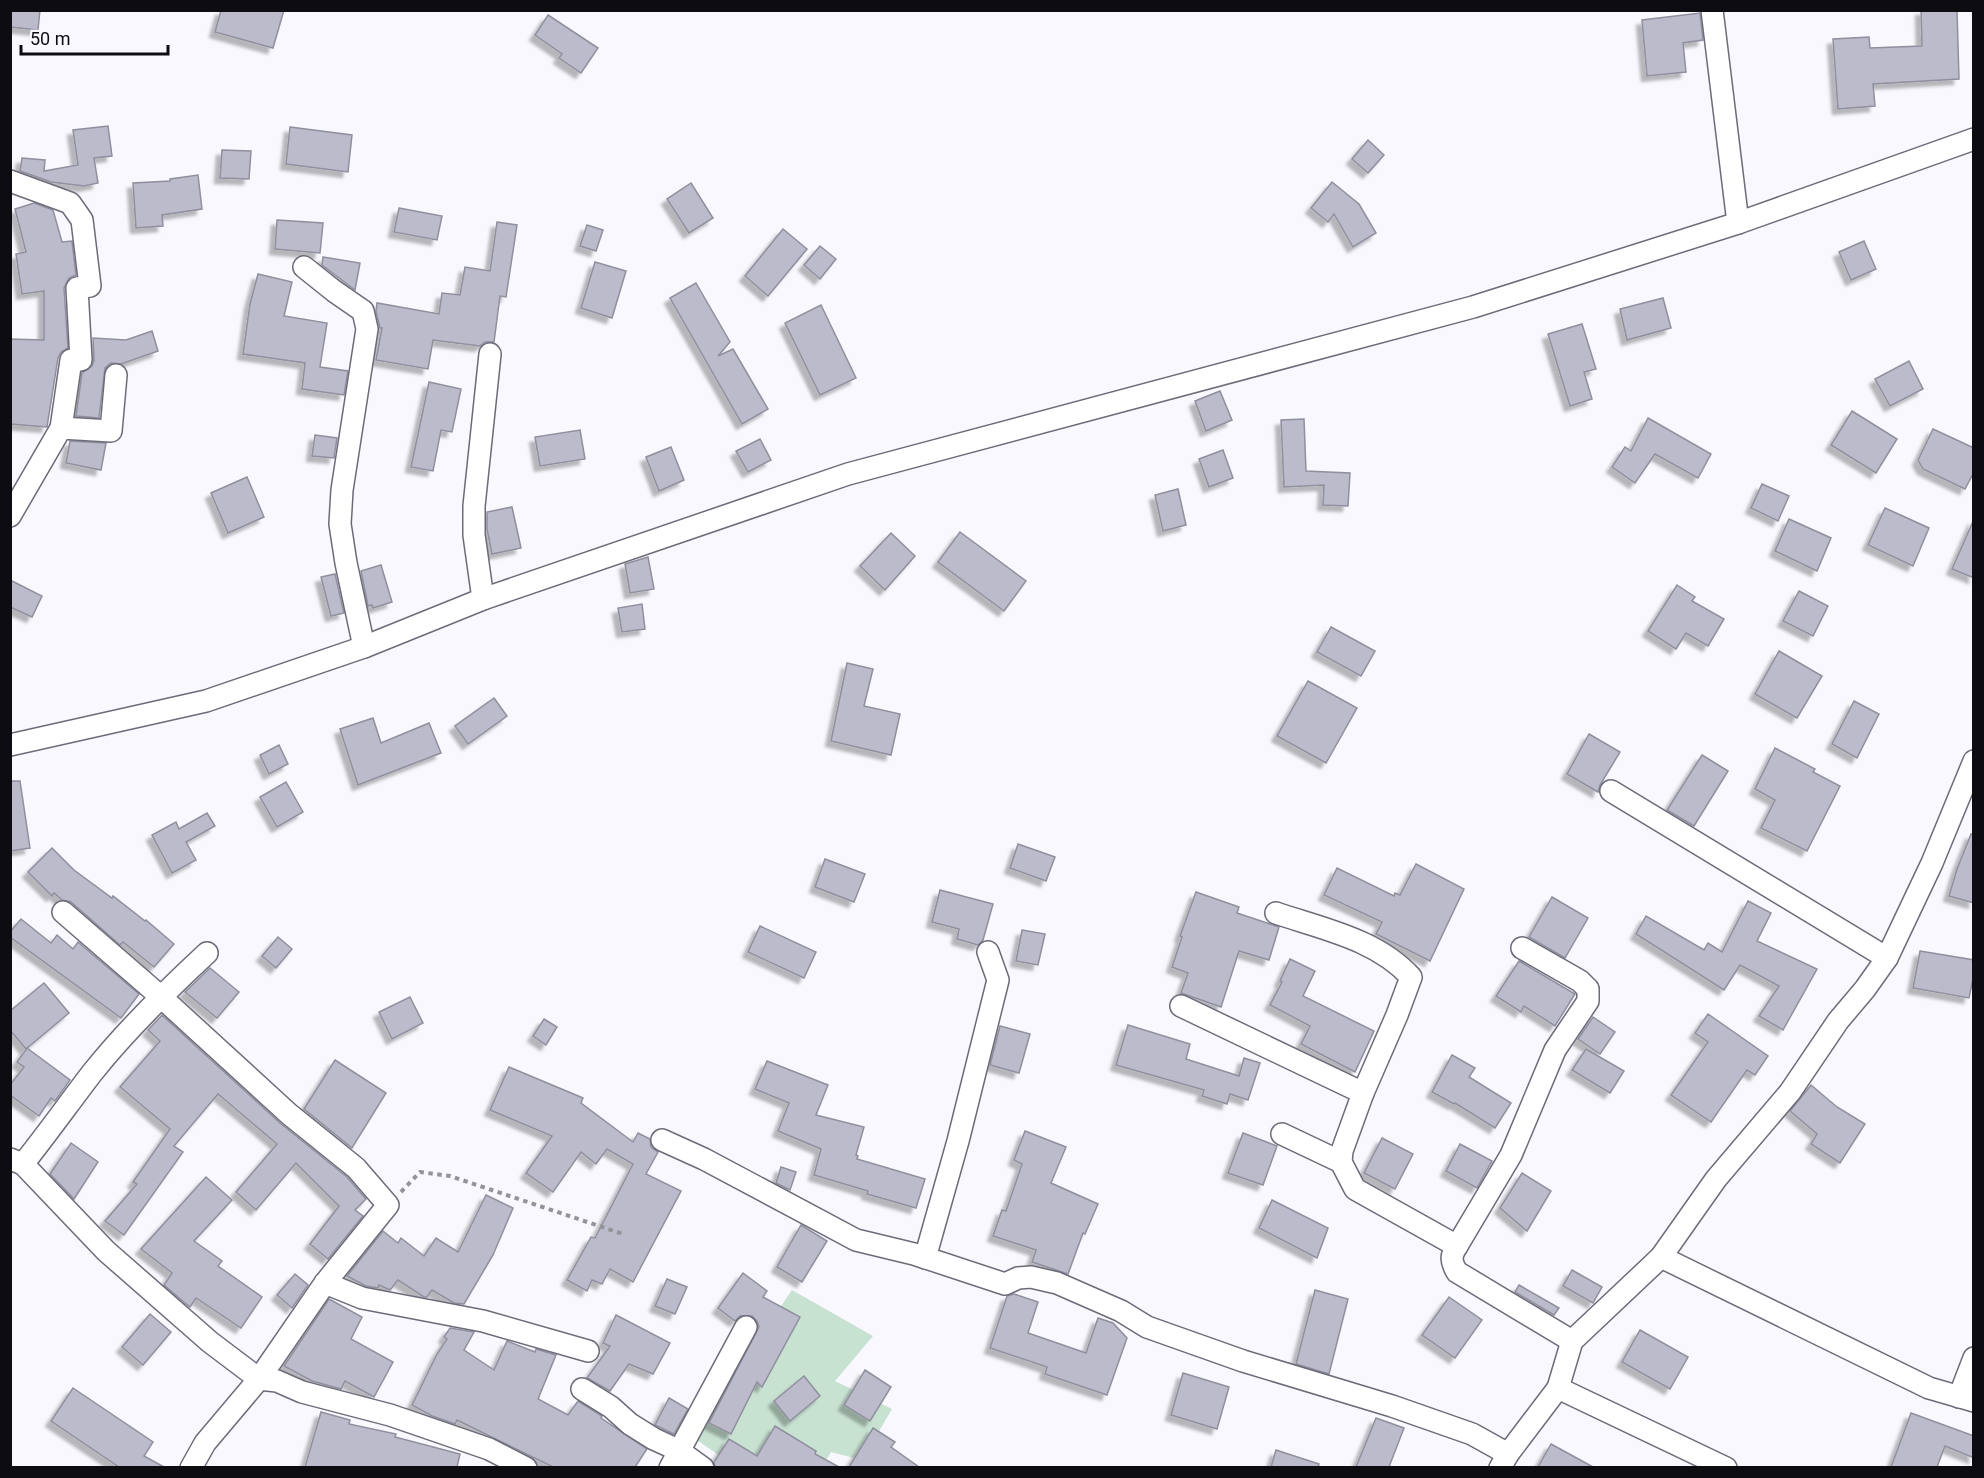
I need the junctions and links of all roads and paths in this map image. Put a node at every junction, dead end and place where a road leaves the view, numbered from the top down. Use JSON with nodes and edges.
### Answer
{"nodes":[{"id":1,"x":1712,"y":10,"type":"edge"},
{"id":2,"x":1974,"y":139,"type":"edge"},
{"id":3,"x":10,"y":181,"type":"edge"},
{"id":4,"x":1738,"y":223,"type":"junction"},
{"id":5,"x":304,"y":267,"type":"dead end"},
{"id":6,"x":490,"y":354,"type":"dead end"},
{"id":7,"x":116,"y":375,"type":"dead end"},
{"id":8,"x":61,"y":428,"type":"junction"},
{"id":9,"x":10,"y":516,"type":"edge"},
{"id":10,"x":483,"y":598,"type":"junction"},
{"id":11,"x":364,"y":647,"type":"junction"},
{"id":12,"x":10,"y":745,"type":"edge"},
{"id":13,"x":1974,"y":761,"type":"edge"},
{"id":14,"x":1611,"y":791,"type":"dead end"},
{"id":15,"x":1964,"y":810,"type":"edge"},
{"id":16,"x":63,"y":912,"type":"dead end"},
{"id":17,"x":1276,"y":912,"type":"dead end"},
{"id":18,"x":1522,"y":948,"type":"dead end"},
{"id":19,"x":988,"y":952,"type":"dead end"},
{"id":20,"x":207,"y":953,"type":"dead end"},
{"id":21,"x":1887,"y":958,"type":"junction"},
{"id":22,"x":160,"y":996,"type":"junction"},
{"id":23,"x":1181,"y":1005,"type":"dead end"},
{"id":24,"x":1363,"y":1093,"type":"junction"},
{"id":25,"x":1282,"y":1134,"type":"dead end"},
{"id":26,"x":662,"y":1140,"type":"dead end"},
{"id":27,"x":17,"y":1162,"type":"edge"},
{"id":28,"x":1341,"y":1162,"type":"junction"},
{"id":29,"x":388,"y":1205,"type":"junction"},
{"id":30,"x":623,"y":1234,"type":"dead end"},
{"id":31,"x":1457,"y":1246,"type":"junction"},
{"id":32,"x":1661,"y":1257,"type":"junction"},
{"id":33,"x":925,"y":1258,"type":"junction"},
{"id":34,"x":325,"y":1283,"type":"junction"},
{"id":35,"x":746,"y":1327,"type":"dead end"},
{"id":36,"x":1572,"y":1341,"type":"junction"},
{"id":37,"x":588,"y":1351,"type":"dead end"},
{"id":38,"x":1974,"y":1358,"type":"edge"},
{"id":39,"x":259,"y":1379,"type":"junction"},
{"id":40,"x":1558,"y":1388,"type":"junction"},
{"id":41,"x":582,"y":1389,"type":"dead end"},
{"id":42,"x":1966,"y":1399,"type":"edge"},
{"id":43,"x":674,"y":1459,"type":"edge"},
{"id":44,"x":1504,"y":1461,"type":"edge"},
{"id":45,"x":191,"y":1467,"type":"edge"},
{"id":46,"x":526,"y":1467,"type":"edge"},
{"id":47,"x":703,"y":1467,"type":"edge"},
{"id":48,"x":1726,"y":1467,"type":"edge"}],
"edges":[{"from":1,"to":4,"type":"street"},
{"from":2,"to":4,"type":"street"},
{"from":3,"to":8,"type":"street"},
{"from":4,"to":10,"type":"street"},
{"from":5,"to":11,"type":"street"},
{"from":6,"to":10,"type":"street"},
{"from":7,"to":8,"type":"street"},
{"from":8,"to":9,"type":"street"},
{"from":10,"to":11,"type":"street"},
{"from":11,"to":12,"type":"street"},
{"from":13,"to":15,"type":"street"},
{"from":14,"to":21,"type":"street"},
{"from":15,"to":21,"type":"street"},
{"from":16,"to":22,"type":"street"},
{"from":17,"to":24,"type":"street"},
{"from":18,"to":31,"type":"street"},
{"from":19,"to":33,"type":"street"},
{"from":20,"to":22,"type":"street"},
{"from":21,"to":32,"type":"street"},
{"from":22,"to":27,"type":"street"},
{"from":22,"to":29,"type":"street"},
{"from":23,"to":24,"type":"street"},
{"from":24,"to":28,"type":"street"},
{"from":25,"to":28,"type":"street"},
{"from":26,"to":33,"type":"street"},
{"from":27,"to":39,"type":"street"},
{"from":28,"to":31,"type":"street"},
{"from":29,"to":30,"type":"path"},
{"from":29,"to":34,"type":"street"},
{"from":31,"to":36,"type":"street"},
{"from":32,"to":36,"type":"street"},
{"from":32,"to":42,"type":"street"},
{"from":33,"to":44,"type":"street"},
{"from":34,"to":37,"type":"street"},
{"from":34,"to":39,"type":"street"},
{"from":35,"to":43,"type":"street"},
{"from":36,"to":40,"type":"street"},
{"from":38,"to":42,"type":"street"},
{"from":39,"to":45,"type":"street"},
{"from":39,"to":46,"type":"street"},
{"from":40,"to":44,"type":"street"},
{"from":40,"to":48,"type":"street"},
{"from":41,"to":43,"type":"street"},
{"from":43,"to":47,"type":"street"}]}
